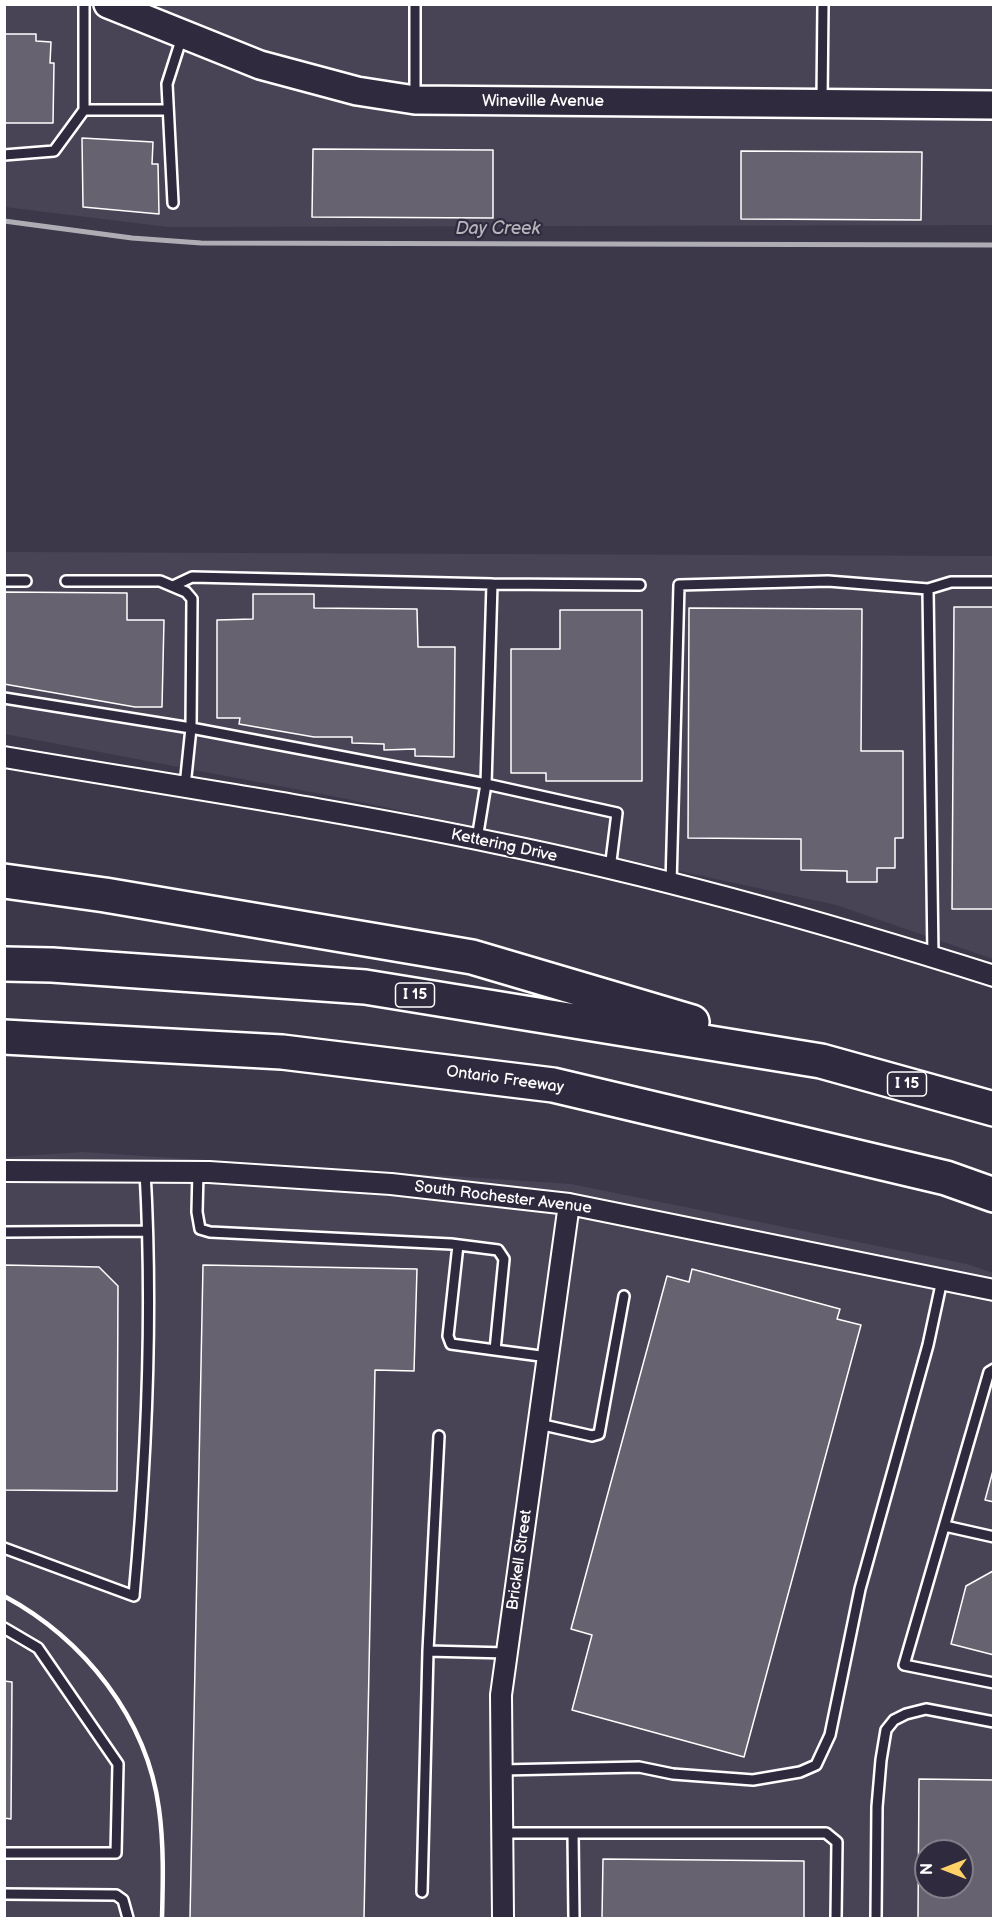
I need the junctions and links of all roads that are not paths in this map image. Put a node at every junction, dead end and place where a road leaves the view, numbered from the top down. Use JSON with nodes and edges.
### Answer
{"nodes":[{"id":1,"x":84,"y":4,"type":"edge"},
{"id":2,"x":108,"y":4,"type":"edge"},
{"id":3,"x":415,"y":4,"type":"edge"},
{"id":4,"x":823,"y":4,"type":"edge"},
{"id":5,"x":183,"y":34,"type":"junction"},
{"id":6,"x":415,"y":100,"type":"junction"},
{"id":7,"x":822,"y":104,"type":"junction"},
{"id":8,"x":993,"y":105,"type":"edge"},
{"id":9,"x":84,"y":110,"type":"junction"},
{"id":10,"x":168,"y":110,"type":"junction"},
{"id":11,"x":4,"y":155,"type":"edge"},
{"id":12,"x":173,"y":203,"type":"dead end"},
{"id":13,"x":4,"y":581,"type":"edge"},
{"id":14,"x":26,"y":581,"type":"dead end"},
{"id":15,"x":66,"y":581,"type":"dead end"},
{"id":16,"x":993,"y":582,"type":"edge"},
{"id":17,"x":492,"y":584,"type":"junction"},
{"id":18,"x":640,"y":585,"type":"dead end"},
{"id":19,"x":174,"y":586,"type":"junction"},
{"id":20,"x":928,"y":589,"type":"junction"},
{"id":21,"x":4,"y":698,"type":"edge"},
{"id":22,"x":191,"y":728,"type":"junction"},
{"id":23,"x":4,"y":756,"type":"edge"},
{"id":24,"x":486,"y":784,"type":"junction"},
{"id":25,"x":185,"y":786,"type":"junction"},
{"id":26,"x":477,"y":839,"type":"junction"},
{"id":27,"x":610,"y":869,"type":"junction"},
{"id":28,"x":8,"y":883,"type":"edge"},
{"id":29,"x":671,"y":884,"type":"junction"},
{"id":30,"x":933,"y":957,"type":"junction"},
{"id":31,"x":4,"y":964,"type":"edge"},
{"id":32,"x":993,"y":976,"type":"edge"},
{"id":33,"x":4,"y":1037,"type":"edge"},
{"id":34,"x":149,"y":1044,"type":"junction"},
{"id":35,"x":4,"y":1056,"type":"edge"},
{"id":36,"x":821,"y":1060,"type":"junction"},
{"id":37,"x":993,"y":1109,"type":"edge"},
{"id":38,"x":4,"y":1171,"type":"edge"},
{"id":39,"x":145,"y":1171,"type":"junction"},
{"id":40,"x":198,"y":1172,"type":"junction"},
{"id":41,"x":993,"y":1195,"type":"edge"},
{"id":42,"x":569,"y":1204,"type":"junction"},
{"id":43,"x":147,"y":1231,"type":"junction"},
{"id":44,"x":4,"y":1232,"type":"edge"},
{"id":45,"x":458,"y":1245,"type":"junction"},
{"id":46,"x":942,"y":1280,"type":"junction"},
{"id":47,"x":993,"y":1290,"type":"edge"},
{"id":48,"x":624,"y":1296,"type":"dead end"},
{"id":49,"x":495,"y":1350,"type":"junction"},
{"id":50,"x":548,"y":1357,"type":"junction"},
{"id":51,"x":993,"y":1369,"type":"edge"},
{"id":52,"x":539,"y":1424,"type":"junction"},
{"id":53,"x":439,"y":1436,"type":"dead end"},
{"id":54,"x":945,"y":1526,"type":"junction"},
{"id":55,"x":993,"y":1537,"type":"edge"},
{"id":56,"x":4,"y":1548,"type":"edge"},
{"id":57,"x":4,"y":1628,"type":"edge"},
{"id":58,"x":428,"y":1652,"type":"junction"},
{"id":59,"x":507,"y":1653,"type":"junction"},
{"id":60,"x":993,"y":1683,"type":"edge"},
{"id":61,"x":993,"y":1722,"type":"edge"},
{"id":62,"x":502,"y":1770,"type":"junction"},
{"id":63,"x":502,"y":1833,"type":"junction"},
{"id":64,"x":573,"y":1833,"type":"junction"},
{"id":65,"x":4,"y":1853,"type":"edge"},
{"id":66,"x":422,"y":1892,"type":"dead end"},
{"id":67,"x":4,"y":1894,"type":"edge"},
{"id":68,"x":128,"y":1918,"type":"edge"},
{"id":69,"x":503,"y":1918,"type":"edge"},
{"id":70,"x":574,"y":1918,"type":"edge"},
{"id":71,"x":836,"y":1918,"type":"edge"},
{"id":72,"x":876,"y":1918,"type":"edge"}],
"edges":[{"from":1,"to":9,"type":"lane"},
{"from":2,"to":5,"type":"street","name":"Wineville Avenue"},
{"from":3,"to":6,"type":"lane"},
{"from":4,"to":7,"type":"lane"},
{"from":5,"to":6,"type":"street","name":"Wineville Avenue"},
{"from":5,"to":10,"type":"lane"},
{"from":6,"to":7,"type":"street","name":"Wineville Avenue"},
{"from":7,"to":8,"type":"street","name":"Wineville Avenue"},
{"from":9,"to":10,"type":"lane"},
{"from":9,"to":11,"type":"lane"},
{"from":10,"to":12,"type":"lane"},
{"from":13,"to":14,"type":"lane"},
{"from":15,"to":19,"type":"lane"},
{"from":16,"to":20,"type":"lane"},
{"from":17,"to":18,"type":"lane"},
{"from":17,"to":19,"type":"lane"},
{"from":17,"to":24,"type":"lane"},
{"from":19,"to":22,"type":"lane"},
{"from":20,"to":29,"type":"lane"},
{"from":20,"to":30,"type":"lane"},
{"from":21,"to":22,"type":"lane"},
{"from":22,"to":24,"type":"lane"},
{"from":22,"to":25,"type":"lane"},
{"from":23,"to":25,"type":"street","name":"Kettering Drive"},
{"from":24,"to":26,"type":"lane"},
{"from":24,"to":27,"type":"lane"},
{"from":25,"to":26,"type":"street","name":"Kettering Drive"},
{"from":26,"to":27,"type":"street","name":"Kettering Drive"},
{"from":27,"to":29,"type":"street","name":"Kettering Drive"},
{"from":28,"to":36,"type":"highway"},
{"from":29,"to":30,"type":"street","name":"Kettering Drive"},
{"from":30,"to":32,"type":"street","name":"Kettering Drive"},
{"from":31,"to":36,"type":"highway","number":"I 15"},
{"from":33,"to":34,"type":"highway","name":"Ontario Freeway"},
{"from":34,"to":35,"type":"highway"},
{"from":34,"to":41,"type":"highway","name":"Ontario Freeway"},
{"from":36,"to":37,"type":"highway","number":"I 15"},
{"from":38,"to":39,"type":"street","name":"South Rochester Avenue"},
{"from":39,"to":40,"type":"street","name":"South Rochester Avenue"},
{"from":39,"to":43,"type":"lane"},
{"from":40,"to":42,"type":"street","name":"South Rochester Avenue"},
{"from":40,"to":45,"type":"lane"},
{"from":42,"to":46,"type":"street","name":"South Rochester Avenue"},
{"from":42,"to":50,"type":"street","name":"Brickell Street"},
{"from":43,"to":44,"type":"lane"},
{"from":43,"to":56,"type":"lane"},
{"from":45,"to":49,"type":"lane"},
{"from":45,"to":49,"type":"lane"},
{"from":46,"to":47,"type":"street","name":"South Rochester Avenue"},
{"from":46,"to":62,"type":"lane"},
{"from":48,"to":52,"type":"lane"},
{"from":49,"to":50,"type":"lane"},
{"from":50,"to":52,"type":"street","name":"Brickell Street"},
{"from":51,"to":54,"type":"lane"},
{"from":52,"to":59,"type":"street","name":"Brickell Street"},
{"from":53,"to":58,"type":"lane"},
{"from":54,"to":55,"type":"lane"},
{"from":54,"to":60,"type":"lane"},
{"from":57,"to":65,"type":"lane"},
{"from":58,"to":59,"type":"lane"},
{"from":58,"to":66,"type":"lane"},
{"from":59,"to":62,"type":"street","name":"Brickell Street"},
{"from":61,"to":72,"type":"lane"},
{"from":62,"to":63,"type":"street","name":"Brickell Street"},
{"from":63,"to":64,"type":"lane"},
{"from":63,"to":69,"type":"street","name":"Brickell Street"},
{"from":64,"to":70,"type":"lane"},
{"from":64,"to":71,"type":"lane"},
{"from":67,"to":68,"type":"lane"}]}
